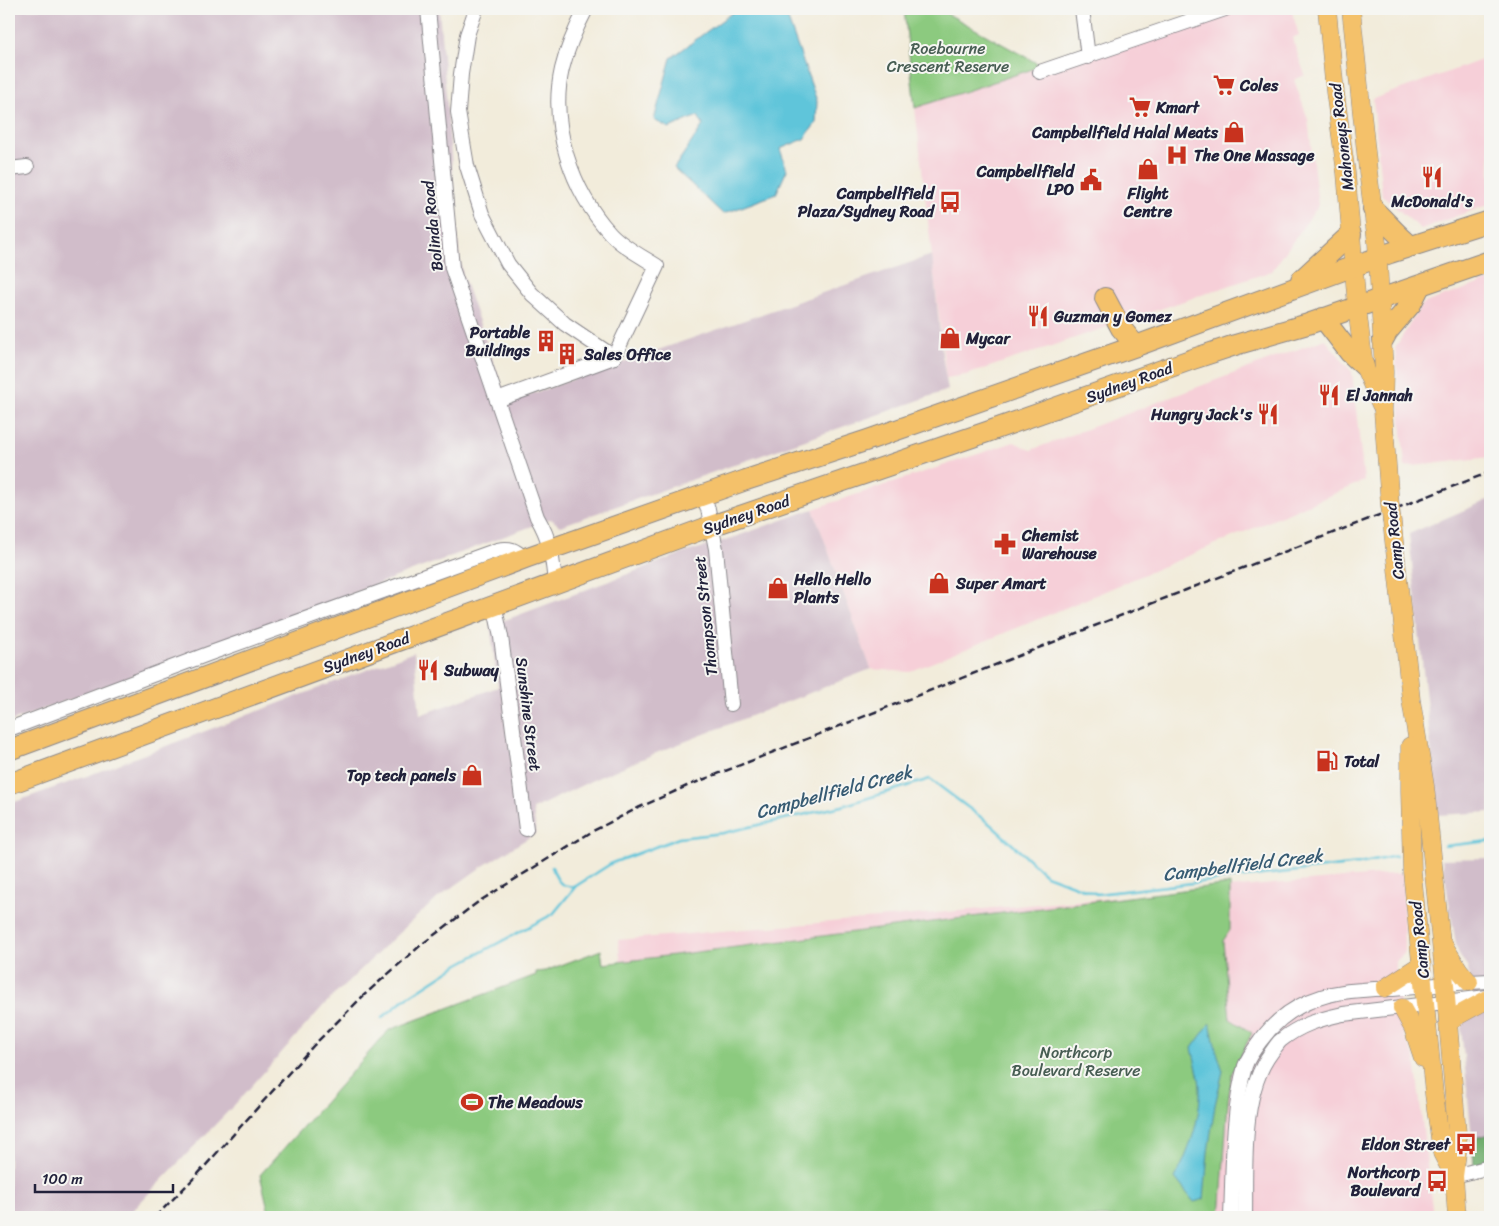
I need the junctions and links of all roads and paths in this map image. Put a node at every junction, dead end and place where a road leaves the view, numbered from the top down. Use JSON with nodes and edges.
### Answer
{"nodes":[{"id":1,"x":428,"y":9,"type":"edge"},
{"id":2,"x":476,"y":9,"type":"edge"},
{"id":3,"x":586,"y":9,"type":"edge"},
{"id":4,"x":1082,"y":9,"type":"edge"},
{"id":5,"x":1225,"y":9,"type":"edge"},
{"id":6,"x":1328,"y":9,"type":"edge"},
{"id":7,"x":1354,"y":9,"type":"edge"},
{"id":8,"x":1088,"y":57,"type":"junction"},
{"id":9,"x":1040,"y":72,"type":"dead end"},
{"id":10,"x":27,"y":167,"type":"dead end"},
{"id":11,"x":9,"y":169,"type":"edge"},
{"id":12,"x":1368,"y":171,"type":"junction"},
{"id":13,"x":1346,"y":173,"type":"junction"},
{"id":14,"x":1373,"y":209,"type":"junction"},
{"id":15,"x":1490,"y":220,"type":"edge"},
{"id":16,"x":1351,"y":234,"type":"junction"},
{"id":17,"x":1411,"y":246,"type":"junction"},
{"id":18,"x":1378,"y":258,"type":"junction"},
{"id":19,"x":1490,"y":261,"type":"edge"},
{"id":20,"x":1353,"y":266,"type":"junction"},
{"id":21,"x":1420,"y":286,"type":"junction"},
{"id":22,"x":1290,"y":290,"type":"junction"},
{"id":23,"x":1105,"y":298,"type":"dead end"},
{"id":24,"x":1380,"y":299,"type":"junction"},
{"id":25,"x":1357,"y":307,"type":"junction"},
{"id":26,"x":1323,"y":318,"type":"junction"},
{"id":27,"x":1382,"y":340,"type":"junction"},
{"id":28,"x":1136,"y":346,"type":"junction"},
{"id":29,"x":614,"y":357,"type":"junction"},
{"id":30,"x":1364,"y":366,"type":"junction"},
{"id":31,"x":497,"y":400,"type":"junction"},
{"id":32,"x":1383,"y":410,"type":"junction"},
{"id":33,"x":703,"y":495,"type":"junction"},
{"id":34,"x":711,"y":526,"type":"junction"},
{"id":35,"x":539,"y":553,"type":"junction"},
{"id":36,"x":555,"y":582,"type":"junction"},
{"id":37,"x":494,"y":604,"type":"junction"},
{"id":38,"x":246,"y":651,"type":"junction"},
{"id":39,"x":1411,"y":700,"type":"junction"},
{"id":40,"x":731,"y":704,"type":"dead end"},
{"id":41,"x":9,"y":729,"type":"edge"},
{"id":42,"x":9,"y":750,"type":"edge"},
{"id":43,"x":9,"y":784,"type":"edge"},
{"id":44,"x":526,"y":829,"type":"dead end"},
{"id":45,"x":1441,"y":942,"type":"junction"},
{"id":46,"x":1422,"y":964,"type":"junction"},
{"id":47,"x":1490,"y":981,"type":"edge"},
{"id":48,"x":1469,"y":982,"type":"junction"},
{"id":49,"x":1424,"y":986,"type":"junction"},
{"id":50,"x":1385,"y":988,"type":"junction"},
{"id":51,"x":1446,"y":993,"type":"junction"},
{"id":52,"x":1490,"y":998,"type":"edge"},
{"id":53,"x":1426,"y":1005,"type":"junction"},
{"id":54,"x":1402,"y":1008,"type":"junction"},
{"id":55,"x":1448,"y":1021,"type":"junction"},
{"id":56,"x":1434,"y":1094,"type":"junction"},
{"id":57,"x":1490,"y":1167,"type":"edge"},
{"id":58,"x":1454,"y":1176,"type":"junction"},
{"id":59,"x":1231,"y":1217,"type":"edge"},
{"id":60,"x":1244,"y":1217,"type":"edge"},
{"id":61,"x":1457,"y":1217,"type":"edge"}],
"edges":[{"from":1,"to":31,"type":"street","name":"Bolinda Road"},
{"from":2,"to":29,"type":"street"},
{"from":3,"to":29,"type":"street"},
{"from":4,"to":8,"type":"street"},
{"from":5,"to":8,"type":"street"},
{"from":6,"to":13,"type":"main road","name":"Mahoneys Road"},
{"from":7,"to":12,"type":"main road","name":"Mahoneys Road"},
{"from":8,"to":9,"type":"street"},
{"from":10,"to":11,"type":"street"},
{"from":12,"to":13,"type":"main road"},
{"from":12,"to":14,"type":"main road","name":"Mahoneys Road"},
{"from":13,"to":16,"type":"main road","name":"Mahoneys Road"},
{"from":14,"to":17,"type":"highway"},
{"from":14,"to":18,"type":"main road","name":"Mahoneys Road"},
{"from":15,"to":17,"type":"highway","name":"Sydney Road"},
{"from":16,"to":20,"type":"main road","name":"Mahoneys Road"},
{"from":16,"to":22,"type":"highway"},
{"from":17,"to":18,"type":"highway","name":"Sydney Road"},
{"from":18,"to":20,"type":"highway","name":"Sydney Road"},
{"from":18,"to":24,"type":"main road","name":"Camp Road"},
{"from":19,"to":21,"type":"highway","name":"Sydney Road"},
{"from":20,"to":22,"type":"highway","name":"Sydney Road"},
{"from":20,"to":25,"type":"main road","name":"Camp Road"},
{"from":21,"to":24,"type":"highway","name":"Sydney Road"},
{"from":21,"to":27,"type":"highway"},
{"from":22,"to":28,"type":"highway","name":"Sydney Road"},
{"from":23,"to":28,"type":"highway"},
{"from":24,"to":25,"type":"highway","name":"Sydney Road"},
{"from":24,"to":27,"type":"main road","name":"Camp Road"},
{"from":25,"to":26,"type":"highway","name":"Sydney Road"},
{"from":25,"to":30,"type":"main road","name":"Camp Road"},
{"from":26,"to":30,"type":"highway"},
{"from":26,"to":34,"type":"highway","name":"Sydney Road"},
{"from":27,"to":32,"type":"main road","name":"Camp Road"},
{"from":28,"to":33,"type":"highway","name":"Sydney Road"},
{"from":29,"to":31,"type":"street"},
{"from":30,"to":32,"type":"main road","name":"Camp Road"},
{"from":31,"to":35,"type":"street","name":"Bolinda Road"},
{"from":32,"to":39,"type":"main road","name":"Camp Road"},
{"from":33,"to":34,"type":"street","name":"Thompson Street"},
{"from":33,"to":35,"type":"highway","name":"Sydney Road"},
{"from":34,"to":36,"type":"highway","name":"Sydney Road"},
{"from":34,"to":40,"type":"street","name":"Thompson Street"},
{"from":35,"to":36,"type":"street","name":"Bolinda Road"},
{"from":35,"to":38,"type":"highway","name":"Sydney Road"},
{"from":36,"to":37,"type":"highway","name":"Sydney Road"},
{"from":37,"to":43,"type":"highway","name":"Sydney Road"},
{"from":37,"to":44,"type":"street","name":"Sunshine Street"},
{"from":38,"to":41,"type":"street","name":"Sydney Road"},
{"from":38,"to":42,"type":"highway","name":"Sydney Road"},
{"from":39,"to":45,"type":"main road","name":"Camp Road"},
{"from":39,"to":46,"type":"main road","name":"Camp Road"},
{"from":45,"to":48,"type":"main road"},
{"from":45,"to":51,"type":"main road","name":"Camp Road"},
{"from":46,"to":49,"type":"main road","name":"Camp Road"},
{"from":46,"to":50,"type":"main road"},
{"from":47,"to":48,"type":"street"},
{"from":48,"to":51,"type":"street"},
{"from":49,"to":50,"type":"street"},
{"from":49,"to":51,"type":"street"},
{"from":49,"to":53,"type":"main road","name":"Camp Road"},
{"from":50,"to":59,"type":"street"},
{"from":51,"to":52,"type":"street"},
{"from":51,"to":53,"type":"street"},
{"from":51,"to":55,"type":"main road","name":"Camp Road"},
{"from":52,"to":55,"type":"main road"},
{"from":53,"to":54,"type":"street"},
{"from":53,"to":56,"type":"main road","name":"Camp Road"},
{"from":54,"to":56,"type":"main road"},
{"from":54,"to":60,"type":"street"},
{"from":55,"to":58,"type":"main road","name":"Camp Road"},
{"from":56,"to":58,"type":"main road","name":"Camp Road"},
{"from":57,"to":58,"type":"street"},
{"from":58,"to":61,"type":"main road","name":"Camp Road"}]}
